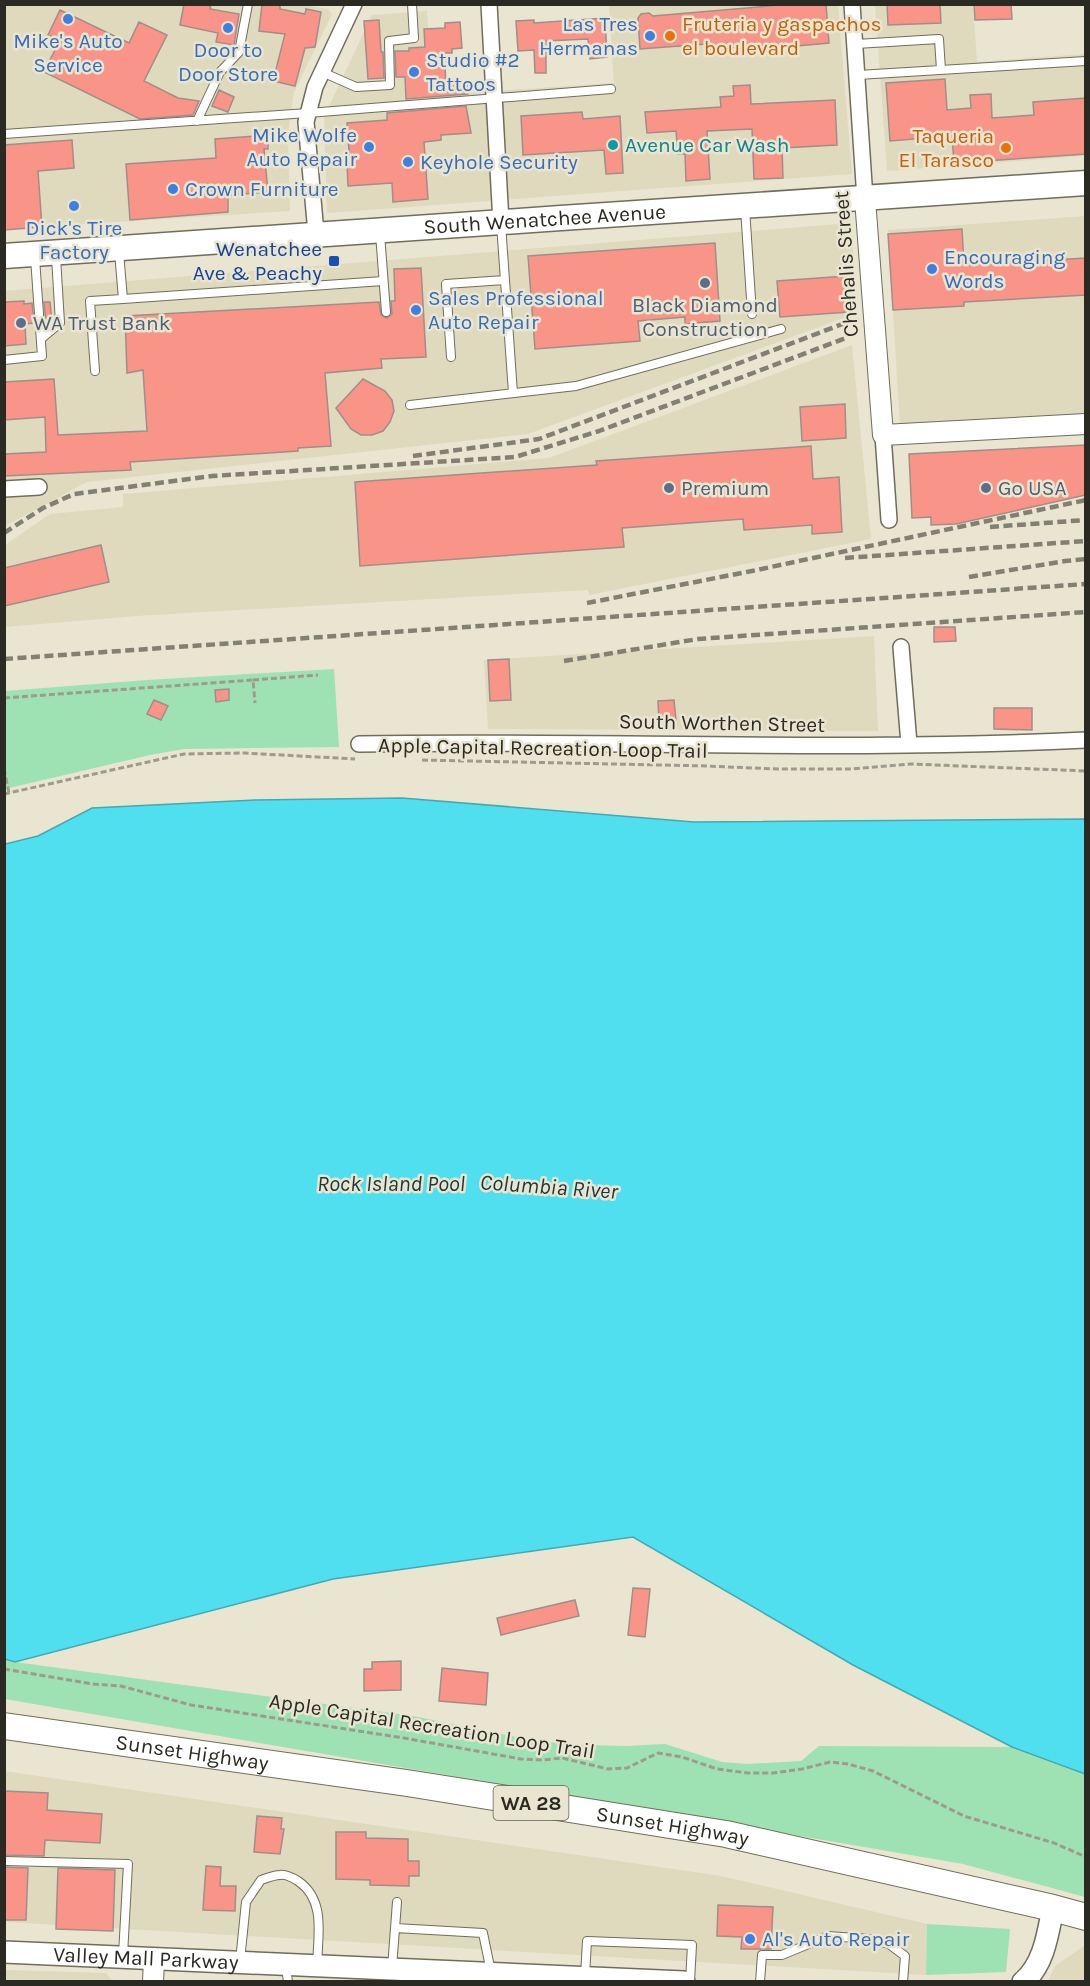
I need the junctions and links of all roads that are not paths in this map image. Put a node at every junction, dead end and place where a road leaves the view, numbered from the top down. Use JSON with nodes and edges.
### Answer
{"nodes":[{"id":1,"x":248,"y":4,"type":"edge"},
{"id":2,"x":354,"y":4,"type":"edge"},
{"id":3,"x":412,"y":4,"type":"edge"},
{"id":4,"x":489,"y":4,"type":"edge"},
{"id":5,"x":852,"y":4,"type":"edge"},
{"id":6,"x":856,"y":44,"type":"junction"},
{"id":7,"x":1086,"y":61,"type":"edge"},
{"id":8,"x":941,"y":70,"type":"junction"},
{"id":9,"x":322,"y":72,"type":"junction"},
{"id":10,"x":858,"y":75,"type":"junction"},
{"id":11,"x":611,"y":89,"type":"dead end"},
{"id":12,"x":494,"y":98,"type":"junction"},
{"id":13,"x":308,"y":113,"type":"junction"},
{"id":14,"x":197,"y":120,"type":"junction"},
{"id":15,"x":4,"y":134,"type":"edge"},
{"id":16,"x":1086,"y":183,"type":"edge"},
{"id":17,"x":866,"y":199,"type":"junction"},
{"id":18,"x":745,"y":207,"type":"junction"},
{"id":19,"x":501,"y":223,"type":"junction"},
{"id":20,"x":380,"y":230,"type":"junction"},
{"id":21,"x":316,"y":233,"type":"junction"},
{"id":22,"x":119,"y":248,"type":"junction"},
{"id":23,"x":45,"y":253,"type":"junction"},
{"id":24,"x":4,"y":256,"type":"edge"},
{"id":25,"x":505,"y":280,"type":"junction"},
{"id":26,"x":383,"y":281,"type":"junction"},
{"id":27,"x":123,"y":299,"type":"junction"},
{"id":28,"x":386,"y":312,"type":"dead end"},
{"id":29,"x":752,"y":314,"type":"dead end"},
{"id":30,"x":781,"y":329,"type":"dead end"},
{"id":31,"x":41,"y":339,"type":"junction"},
{"id":32,"x":450,"y":357,"type":"dead end"},
{"id":33,"x":4,"y":360,"type":"edge"},
{"id":34,"x":95,"y":371,"type":"dead end"},
{"id":35,"x":513,"y":393,"type":"junction"},
{"id":36,"x":410,"y":405,"type":"dead end"},
{"id":37,"x":1086,"y":424,"type":"edge"},
{"id":38,"x":883,"y":435,"type":"junction"},
{"id":39,"x":39,"y":487,"type":"dead end"},
{"id":40,"x":4,"y":489,"type":"edge"},
{"id":41,"x":889,"y":520,"type":"dead end"},
{"id":42,"x":902,"y":647,"type":"dead end"},
{"id":43,"x":1086,"y":740,"type":"edge"},
{"id":44,"x":909,"y":744,"type":"junction"},
{"id":45,"x":361,"y":752,"type":"road end"},
{"id":46,"x":4,"y":1726,"type":"edge"},
{"id":47,"x":4,"y":1861,"type":"edge"},
{"id":48,"x":397,"y":1902,"type":"dead end"},
{"id":49,"x":1053,"y":1908,"type":"junction"},
{"id":50,"x":1086,"y":1917,"type":"edge"},
{"id":51,"x":395,"y":1928,"type":"junction"},
{"id":52,"x":4,"y":1952,"type":"edge"},
{"id":53,"x":123,"y":1958,"type":"junction"},
{"id":54,"x":154,"y":1960,"type":"junction"},
{"id":55,"x":240,"y":1963,"type":"junction"},
{"id":56,"x":317,"y":1966,"type":"junction"},
{"id":57,"x":392,"y":1970,"type":"junction"},
{"id":58,"x":287,"y":1973,"type":"edge"},
{"id":59,"x":491,"y":1974,"type":"junction"},
{"id":60,"x":585,"y":1977,"type":"junction"},
{"id":61,"x":153,"y":1982,"type":"edge"},
{"id":62,"x":684,"y":1982,"type":"edge"},
{"id":63,"x":690,"y":1982,"type":"edge"},
{"id":64,"x":760,"y":1982,"type":"edge"},
{"id":65,"x":903,"y":1982,"type":"edge"},
{"id":66,"x":1023,"y":1982,"type":"edge"}],
"edges":[{"from":1,"to":14,"type":"lane"},
{"from":2,"to":9,"type":"street"},
{"from":3,"to":9,"type":"lane"},
{"from":4,"to":12,"type":"street"},
{"from":5,"to":6,"type":"street","name":"Chehalis Street"},
{"from":6,"to":8,"type":"lane"},
{"from":6,"to":10,"type":"street","name":"Chehalis Street"},
{"from":7,"to":8,"type":"lane"},
{"from":8,"to":10,"type":"lane"},
{"from":9,"to":13,"type":"street"},
{"from":10,"to":17,"type":"street","name":"Chehalis Street"},
{"from":11,"to":12,"type":"lane"},
{"from":12,"to":13,"type":"lane"},
{"from":12,"to":19,"type":"street"},
{"from":13,"to":14,"type":"lane"},
{"from":13,"to":21,"type":"street"},
{"from":14,"to":15,"type":"lane"},
{"from":16,"to":17,"type":"main road","name":"South Wenatchee Avenue"},
{"from":17,"to":18,"type":"main road","name":"South Wenatchee Avenue"},
{"from":17,"to":38,"type":"street","name":"Chehalis Street"},
{"from":18,"to":19,"type":"main road","name":"South Wenatchee Avenue"},
{"from":18,"to":29,"type":"lane"},
{"from":19,"to":20,"type":"main road","name":"South Wenatchee Avenue"},
{"from":19,"to":25,"type":"lane"},
{"from":20,"to":21,"type":"main road","name":"South Wenatchee Avenue"},
{"from":20,"to":26,"type":"lane"},
{"from":21,"to":22,"type":"main road","name":"South Wenatchee Avenue"},
{"from":22,"to":23,"type":"main road","name":"South Wenatchee Avenue"},
{"from":22,"to":27,"type":"lane"},
{"from":23,"to":24,"type":"main road","name":"South Wenatchee Avenue"},
{"from":23,"to":31,"type":"lane"},
{"from":23,"to":31,"type":"lane"},
{"from":25,"to":32,"type":"lane"},
{"from":25,"to":35,"type":"lane"},
{"from":26,"to":27,"type":"lane"},
{"from":26,"to":28,"type":"lane"},
{"from":27,"to":34,"type":"lane"},
{"from":30,"to":35,"type":"lane"},
{"from":31,"to":33,"type":"lane"},
{"from":35,"to":36,"type":"lane"},
{"from":37,"to":38,"type":"street"},
{"from":38,"to":41,"type":"street","name":"Chehalis Street"},
{"from":39,"to":40,"type":"street"},
{"from":42,"to":44,"type":"street"},
{"from":43,"to":44,"type":"street","name":"South Worthen Street"},
{"from":44,"to":45,"type":"street","name":"South Worthen Street"},
{"from":46,"to":49,"type":"highway","name":"Sunset Highway","number":"WA 28"},
{"from":47,"to":53,"type":"lane"},
{"from":48,"to":51,"type":"lane"},
{"from":49,"to":50,"type":"highway","name":"Sunset Highway","number":"WA 28"},
{"from":49,"to":66,"type":"main road"},
{"from":51,"to":57,"type":"lane"},
{"from":51,"to":59,"type":"lane"},
{"from":52,"to":53,"type":"main road","name":"Valley Mall Parkway"},
{"from":53,"to":54,"type":"main road","name":"Valley Mall Parkway"},
{"from":54,"to":55,"type":"main road","name":"Valley Mall Parkway"},
{"from":54,"to":61,"type":"street"},
{"from":55,"to":56,"type":"lane"},
{"from":55,"to":58,"type":"main road","name":"Valley Mall Parkway"},
{"from":56,"to":57,"type":"main road","name":"Valley Mall Parkway"},
{"from":56,"to":58,"type":"main road","name":"Valley Mall Parkway"},
{"from":57,"to":59,"type":"main road","name":"Valley Mall Parkway"},
{"from":59,"to":60,"type":"main road","name":"Valley Mall Parkway"},
{"from":60,"to":62,"type":"main road","name":"Valley Mall Parkway"},
{"from":60,"to":63,"type":"lane"},
{"from":64,"to":65,"type":"lane"}]}
